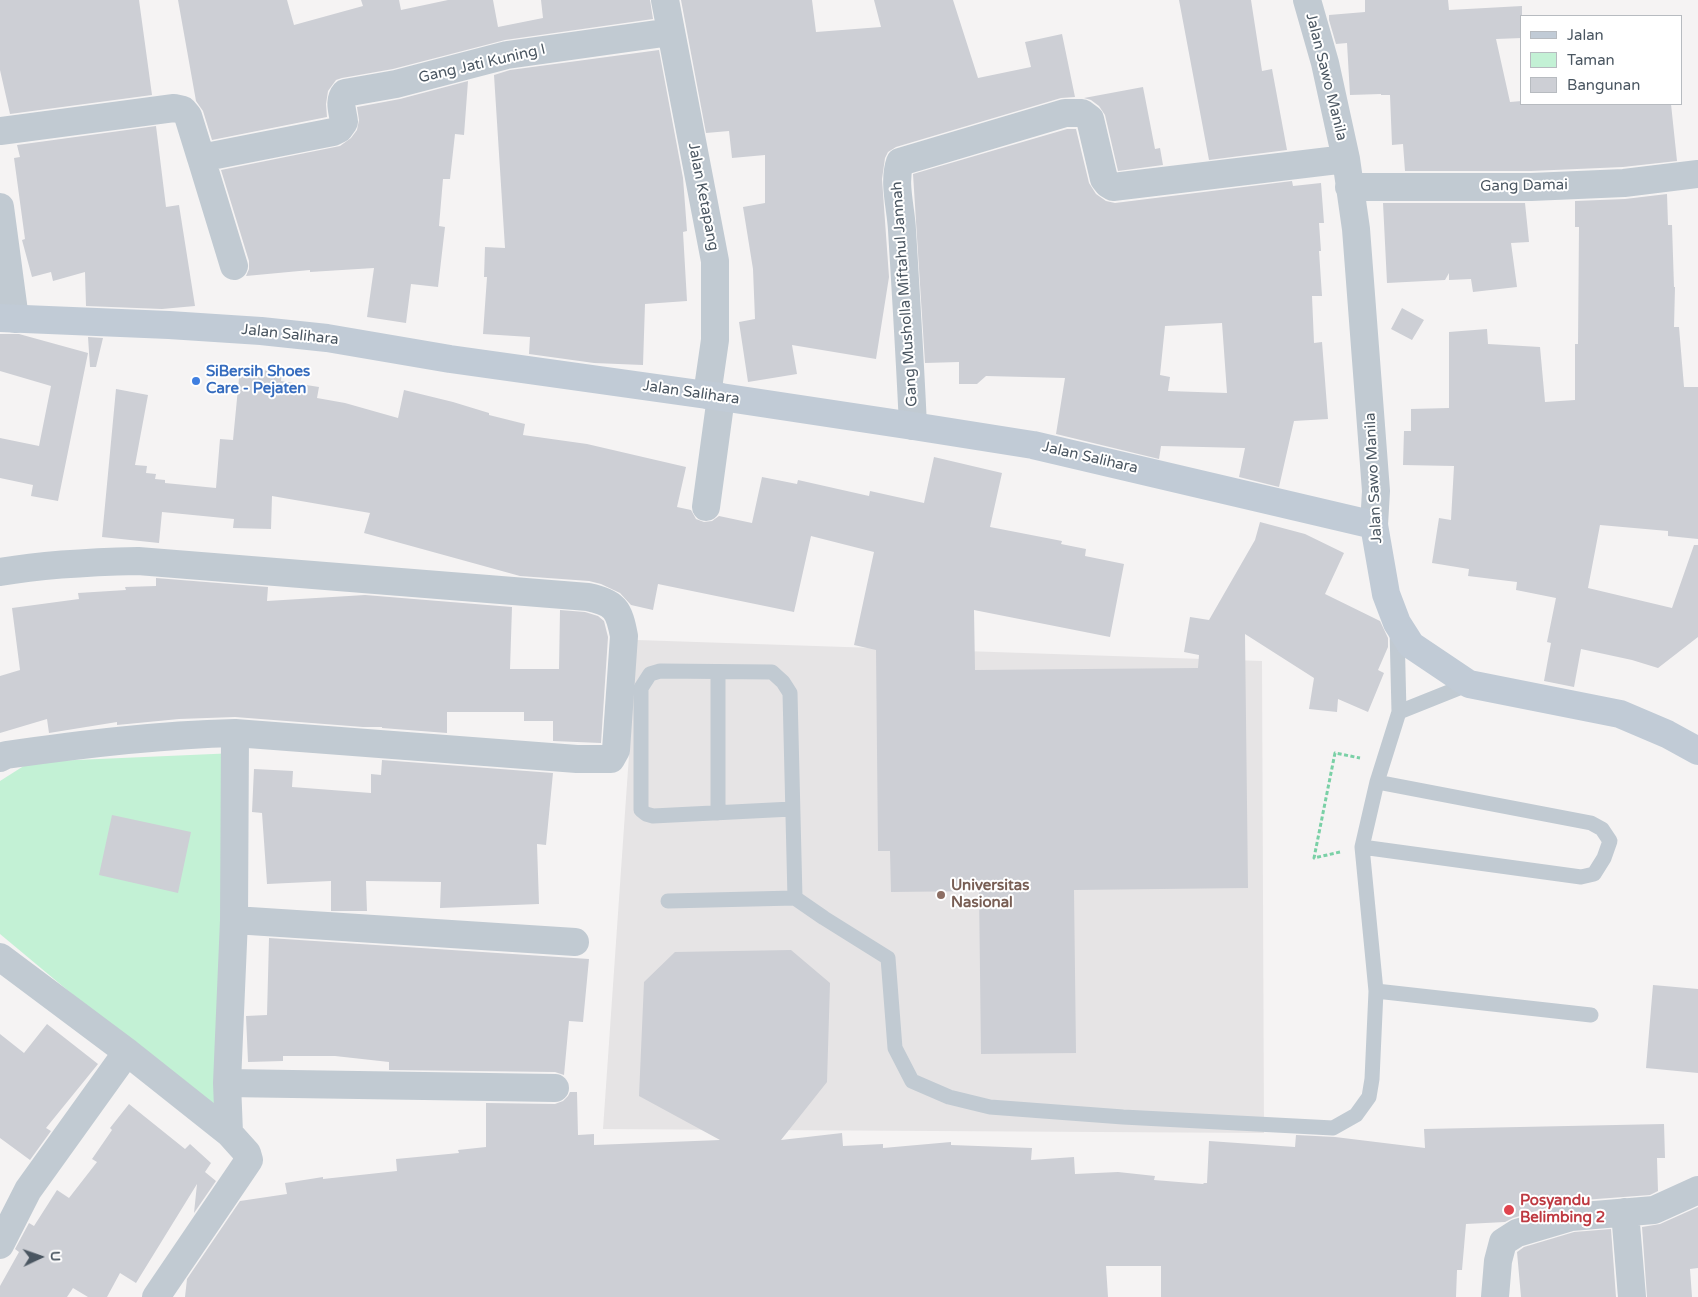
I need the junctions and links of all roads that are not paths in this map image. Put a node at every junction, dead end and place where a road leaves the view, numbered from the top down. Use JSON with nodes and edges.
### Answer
{"nodes":[{"id":1,"x":665,"y":0,"type":"edge"},
{"id":2,"x":1308,"y":0,"type":"edge"},
{"id":3,"x":671,"y":32,"type":"junction"},
{"id":4,"x":0,"y":131,"type":"edge"},
{"id":5,"x":201,"y":158,"type":"junction"},
{"id":6,"x":1346,"y":159,"type":"junction"},
{"id":7,"x":1698,"y":174,"type":"edge"},
{"id":8,"x":1349,"y":188,"type":"junction"},
{"id":9,"x":0,"y":207,"type":"edge"},
{"id":10,"x":234,"y":266,"type":"dead end"},
{"id":11,"x":8,"y":318,"type":"edge"},
{"id":12,"x":714,"y":396,"type":"junction"},
{"id":13,"x":913,"y":426,"type":"junction"},
{"id":14,"x":706,"y":507,"type":"dead end"},
{"id":15,"x":1374,"y":525,"type":"junction"},
{"id":16,"x":0,"y":572,"type":"edge"},
{"id":17,"x":1397,"y":623,"type":"junction"},
{"id":18,"x":718,"y":672,"type":"junction"},
{"id":19,"x":1469,"y":684,"type":"junction"},
{"id":20,"x":1398,"y":712,"type":"junction"},
{"id":21,"x":235,"y":733,"type":"junction"},
{"id":22,"x":1698,"y":752,"type":"edge"},
{"id":23,"x":2,"y":753,"type":"edge"},
{"id":24,"x":1377,"y":782,"type":"junction"},
{"id":25,"x":792,"y":809,"type":"junction"},
{"id":26,"x":718,"y":813,"type":"junction"},
{"id":27,"x":1362,"y":847,"type":"junction"},
{"id":28,"x":795,"y":898,"type":"junction"},
{"id":29,"x":668,"y":901,"type":"dead end"},
{"id":30,"x":234,"y":920,"type":"junction"},
{"id":31,"x":575,"y":942,"type":"dead end"},
{"id":32,"x":1,"y":961,"type":"edge"},
{"id":33,"x":1376,"y":991,"type":"junction"},
{"id":34,"x":1591,"y":1015,"type":"dead end"},
{"id":35,"x":126,"y":1052,"type":"junction"},
{"id":36,"x":227,"y":1082,"type":"junction"},
{"id":37,"x":555,"y":1088,"type":"dead end"},
{"id":38,"x":229,"y":1133,"type":"junction"},
{"id":39,"x":1698,"y":1190,"type":"edge"},
{"id":40,"x":1625,"y":1212,"type":"junction"},
{"id":41,"x":0,"y":1245,"type":"edge"},
{"id":42,"x":156,"y":1297,"type":"edge"},
{"id":43,"x":1495,"y":1297,"type":"edge"},
{"id":44,"x":1632,"y":1297,"type":"edge"}],
"edges":[{"from":1,"to":3,"type":"street","name":"Jalan Ketapang"},
{"from":2,"to":6,"type":"street","name":"Jalan Sawo Manila"},
{"from":3,"to":5,"type":"street","name":"Gang Jati Kuning I"},
{"from":3,"to":12,"type":"street","name":"Jalan Ketapang"},
{"from":4,"to":5,"type":"street"},
{"from":5,"to":10,"type":"street"},
{"from":6,"to":8,"type":"street","name":"Jalan Sawo Manila"},
{"from":6,"to":13,"type":"street","name":"Gang Musholla Miftahul Jannah"},
{"from":7,"to":8,"type":"street","name":"Gang Damai"},
{"from":8,"to":15,"type":"street","name":"Jalan Sawo Manila"},
{"from":9,"to":11,"type":"street"},
{"from":11,"to":12,"type":"street","name":"Jalan Salihara"},
{"from":12,"to":13,"type":"street","name":"Jalan Salihara"},
{"from":12,"to":14,"type":"street","name":"Jalan Ketapang"},
{"from":13,"to":15,"type":"street","name":"Jalan Salihara"},
{"from":15,"to":17,"type":"street","name":"Jalan Sawo Manila"},
{"from":16,"to":21,"type":"street"},
{"from":17,"to":19,"type":"street","name":"Jalan Sawo Manila"},
{"from":17,"to":20,"type":"lane"},
{"from":18,"to":25,"type":"lane"},
{"from":18,"to":26,"type":"lane"},
{"from":18,"to":26,"type":"lane"},
{"from":19,"to":20,"type":"lane"},
{"from":19,"to":22,"type":"street","name":"Jalan Sawo Manila"},
{"from":20,"to":24,"type":"lane"},
{"from":21,"to":23,"type":"street"},
{"from":21,"to":30,"type":"street"},
{"from":24,"to":27,"type":"lane"},
{"from":24,"to":27,"type":"lane"},
{"from":25,"to":26,"type":"lane"},
{"from":25,"to":28,"type":"lane"},
{"from":27,"to":33,"type":"lane"},
{"from":28,"to":29,"type":"lane"},
{"from":28,"to":33,"type":"lane"},
{"from":30,"to":31,"type":"street"},
{"from":30,"to":36,"type":"street"},
{"from":32,"to":35,"type":"street"},
{"from":33,"to":34,"type":"lane"},
{"from":35,"to":38,"type":"street"},
{"from":35,"to":41,"type":"street"},
{"from":36,"to":37,"type":"street"},
{"from":36,"to":38,"type":"street"},
{"from":38,"to":42,"type":"street"},
{"from":39,"to":40,"type":"street"},
{"from":40,"to":43,"type":"street"},
{"from":40,"to":44,"type":"street"}]}
